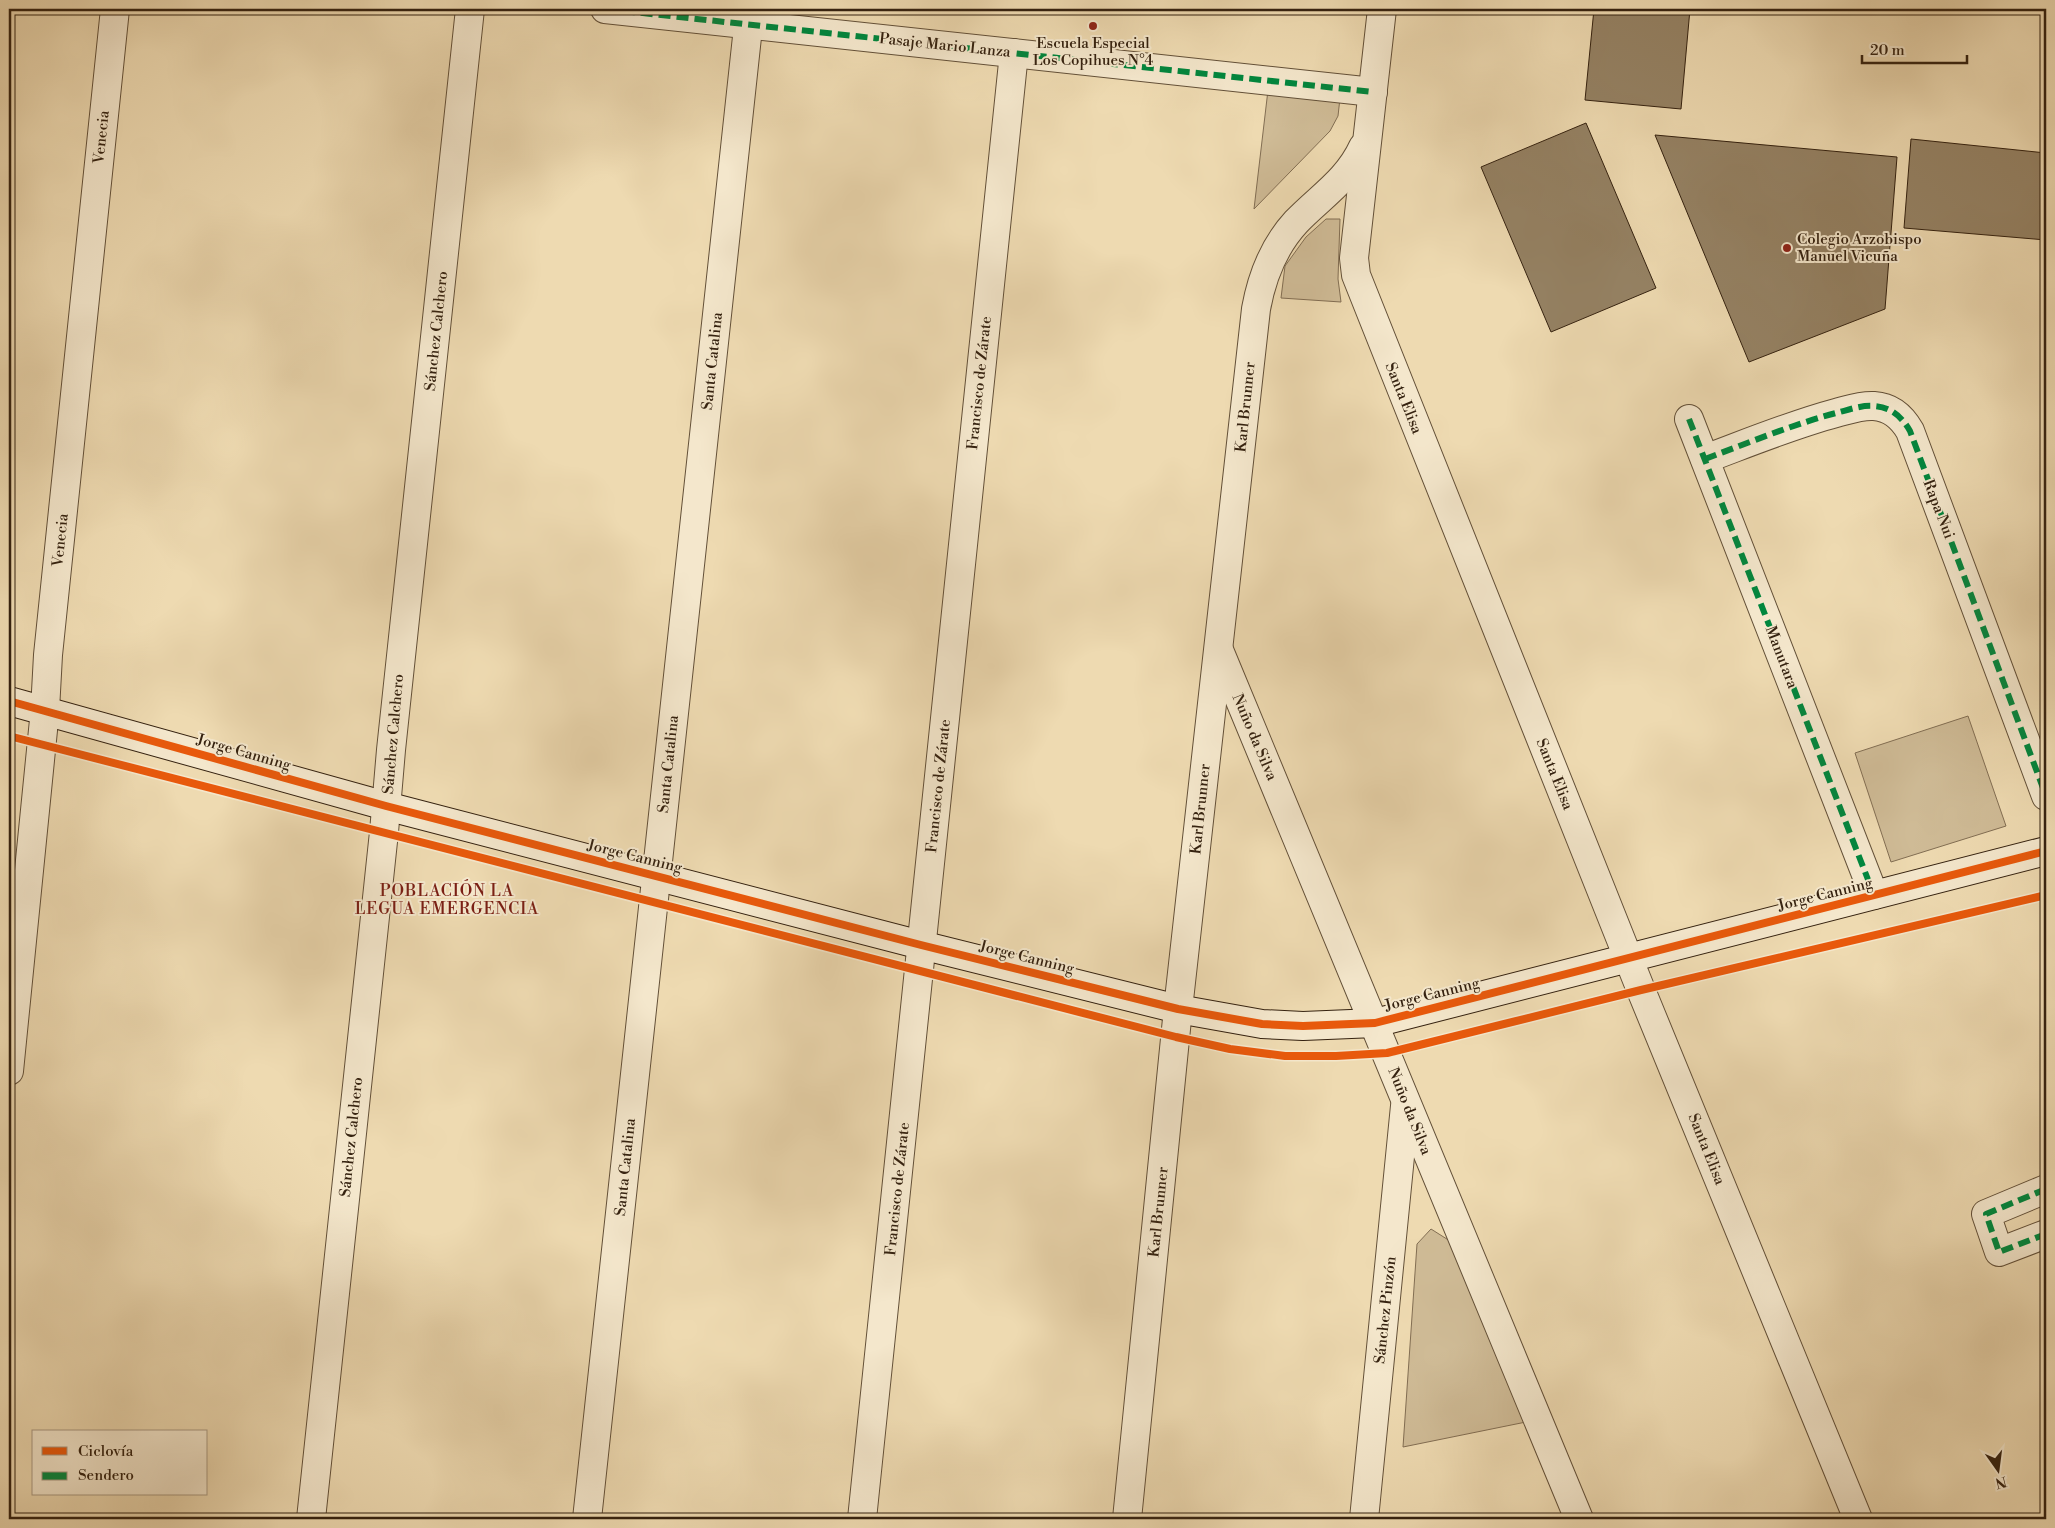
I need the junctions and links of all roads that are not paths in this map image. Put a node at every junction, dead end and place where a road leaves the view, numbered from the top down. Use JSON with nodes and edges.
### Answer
{"nodes":[{"id":1,"x":114,"y":9,"type":"edge"},
{"id":2,"x":470,"y":9,"type":"edge"},
{"id":3,"x":605,"y":9,"type":"edge"},
{"id":4,"x":1382,"y":9,"type":"edge"},
{"id":5,"x":749,"y":16,"type":"edge"},
{"id":6,"x":1014,"y":53,"type":"junction"},
{"id":7,"x":1374,"y":92,"type":"junction"},
{"id":8,"x":1367,"y":136,"type":"junction"},
{"id":9,"x":1689,"y":419,"type":"dead end"},
{"id":10,"x":1705,"y":459,"type":"junction"},
{"id":11,"x":1218,"y":648,"type":"junction"},
{"id":12,"x":9,"y":701,"type":"edge"},
{"id":13,"x":45,"y":710,"type":"junction"},
{"id":14,"x":2046,"y":796,"type":"edge"},
{"id":15,"x":386,"y":806,"type":"junction"},
{"id":16,"x":2046,"y":851,"type":"edge"},
{"id":17,"x":657,"y":876,"type":"junction"},
{"id":18,"x":1874,"y":895,"type":"junction"},
{"id":19,"x":921,"y":945,"type":"junction"},
{"id":20,"x":1628,"y":958,"type":"junction"},
{"id":21,"x":1178,"y":1010,"type":"junction"},
{"id":22,"x":1375,"y":1023,"type":"junction"},
{"id":23,"x":9,"y":1071,"type":"edge"},
{"id":24,"x":1405,"y":1102,"type":"junction"},
{"id":25,"x":2046,"y":1189,"type":"edge"},
{"id":26,"x":2046,"y":1234,"type":"edge"},
{"id":27,"x":311,"y":1519,"type":"edge"},
{"id":28,"x":587,"y":1519,"type":"edge"},
{"id":29,"x":862,"y":1519,"type":"edge"},
{"id":30,"x":1127,"y":1519,"type":"edge"},
{"id":31,"x":1364,"y":1519,"type":"edge"},
{"id":32,"x":1579,"y":1519,"type":"edge"},
{"id":33,"x":1858,"y":1519,"type":"edge"}],
"edges":[{"from":1,"to":13,"type":"street","name":"Venecia"},
{"from":2,"to":15,"type":"street","name":"Sánchez Calchero"},
{"from":3,"to":5,"type":"street","name":"Pasaje Mario Lanza"},
{"from":4,"to":7,"type":"street","name":"Santa Elisa"},
{"from":5,"to":6,"type":"street","name":"Pasaje Mario Lanza"},
{"from":5,"to":17,"type":"street","name":"Santa Catalina"},
{"from":6,"to":7,"type":"street","name":"Pasaje Mario Lanza"},
{"from":6,"to":19,"type":"street","name":"Francisco de Zárate"},
{"from":7,"to":8,"type":"street","name":"Santa Elisa"},
{"from":8,"to":11,"type":"street","name":"Karl Brunner"},
{"from":8,"to":20,"type":"street","name":"Santa Elisa"},
{"from":9,"to":10,"type":"street","name":"Manutara"},
{"from":10,"to":14,"type":"street","name":"Rapa Nui"},
{"from":10,"to":18,"type":"street","name":"Manutara"},
{"from":11,"to":21,"type":"street","name":"Karl Brunner"},
{"from":11,"to":22,"type":"street","name":"Nuño da Silva"},
{"from":12,"to":13,"type":"street","name":"Jorge Canning"},
{"from":13,"to":15,"type":"street","name":"Jorge Canning"},
{"from":13,"to":23,"type":"street","name":"Venecia"},
{"from":15,"to":17,"type":"street","name":"Jorge Canning"},
{"from":15,"to":27,"type":"street","name":"Sánchez Calchero"},
{"from":16,"to":18,"type":"street","name":"Jorge Canning"},
{"from":17,"to":19,"type":"street","name":"Jorge Canning"},
{"from":17,"to":28,"type":"street","name":"Santa Catalina"},
{"from":18,"to":20,"type":"street","name":"Jorge Canning"},
{"from":19,"to":21,"type":"street","name":"Jorge Canning"},
{"from":19,"to":29,"type":"street","name":"Francisco de Zárate"},
{"from":20,"to":22,"type":"street","name":"Jorge Canning"},
{"from":20,"to":33,"type":"street","name":"Santa Elisa"},
{"from":21,"to":22,"type":"street","name":"Jorge Canning"},
{"from":21,"to":30,"type":"street","name":"Karl Brunner"},
{"from":22,"to":24,"type":"street","name":"Nuño da Silva"},
{"from":24,"to":31,"type":"street","name":"Sánchez Pinzón"},
{"from":24,"to":32,"type":"street","name":"Nuño da Silva"},
{"from":25,"to":26,"type":"street"}]}
